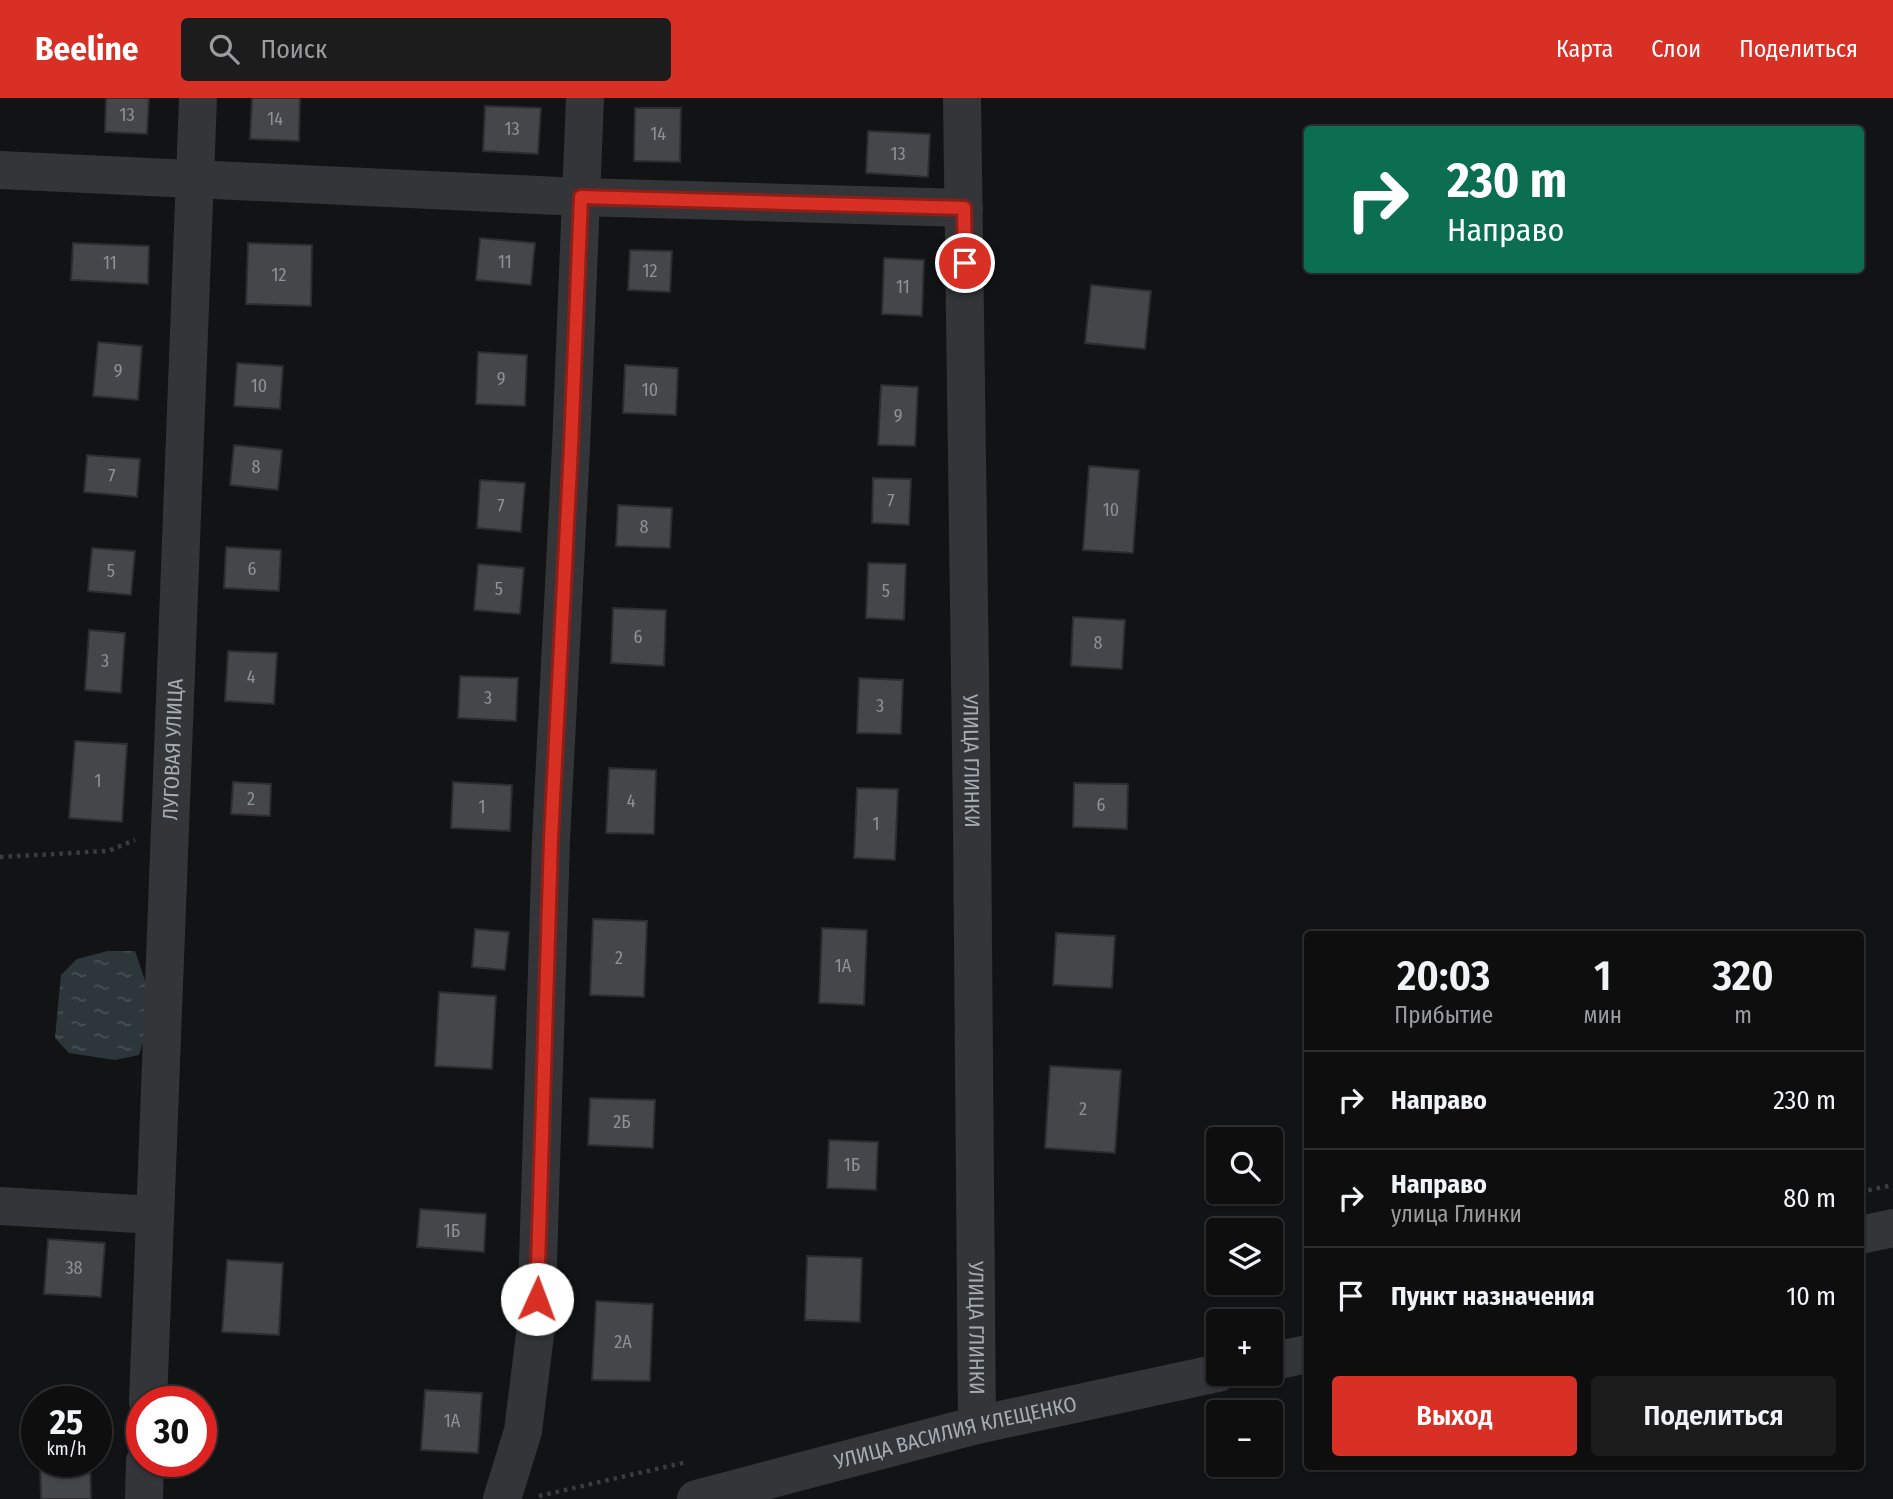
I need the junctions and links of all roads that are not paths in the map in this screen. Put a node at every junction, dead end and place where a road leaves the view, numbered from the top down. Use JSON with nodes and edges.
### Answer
{"nodes":[{"id":1,"x":198,"y":98,"type":"edge"},
{"id":2,"x":585,"y":98,"type":"edge"},
{"id":3,"x":962,"y":98,"type":"edge"},
{"id":4,"x":0,"y":170,"type":"edge"},
{"id":5,"x":195,"y":180,"type":"junction"},
{"id":6,"x":581,"y":197,"type":"junction"},
{"id":7,"x":964,"y":208,"type":"junction"},
{"id":8,"x":0,"y":1206,"type":"edge"},
{"id":9,"x":155,"y":1215,"type":"junction"},
{"id":10,"x":1893,"y":1228,"type":"edge"},
{"id":11,"x":1864,"y":1234,"type":"edge"},
{"id":12,"x":1304,"y":1355,"type":"edge"},
{"id":13,"x":1283,"y":1359,"type":"edge"},
{"id":14,"x":1206,"y":1376,"type":"edge"},
{"id":15,"x":149,"y":1386,"type":"edge"},
{"id":16,"x":978,"y":1425,"type":"junction"},
{"id":17,"x":145,"y":1477,"type":"edge"},
{"id":18,"x":144,"y":1499,"type":"edge"},
{"id":19,"x":502,"y":1499,"type":"edge"},
{"id":20,"x":696,"y":1499,"type":"edge"}],
"edges":[{"from":1,"to":5,"type":"street","name":"ЛУГОВАЯ УЛИЦА"},
{"from":2,"to":6,"type":"street"},
{"from":3,"to":7,"type":"street","name":"УЛИЦА ГЛИНКИ"},
{"from":4,"to":5,"type":"street"},
{"from":5,"to":6,"type":"street"},
{"from":5,"to":9,"type":"street","name":"ЛУГОВАЯ УЛИЦА"},
{"from":6,"to":7,"type":"street"},
{"from":6,"to":19,"type":"street"},
{"from":7,"to":16,"type":"street","name":"УЛИЦА ГЛИНКИ"},
{"from":8,"to":9,"type":"street"},
{"from":9,"to":15,"type":"street","name":"ЛУГОВАЯ УЛИЦА"},
{"from":10,"to":11,"type":"street"},
{"from":12,"to":13,"type":"street"},
{"from":14,"to":16,"type":"street","name":"УЛИЦА ВАСИЛИЯ КЛЕЩЕНКО"},
{"from":16,"to":20,"type":"street","name":"УЛИЦА ВАСИЛИЯ КЛЕЩЕНКО"},
{"from":17,"to":18,"type":"street"}]}
